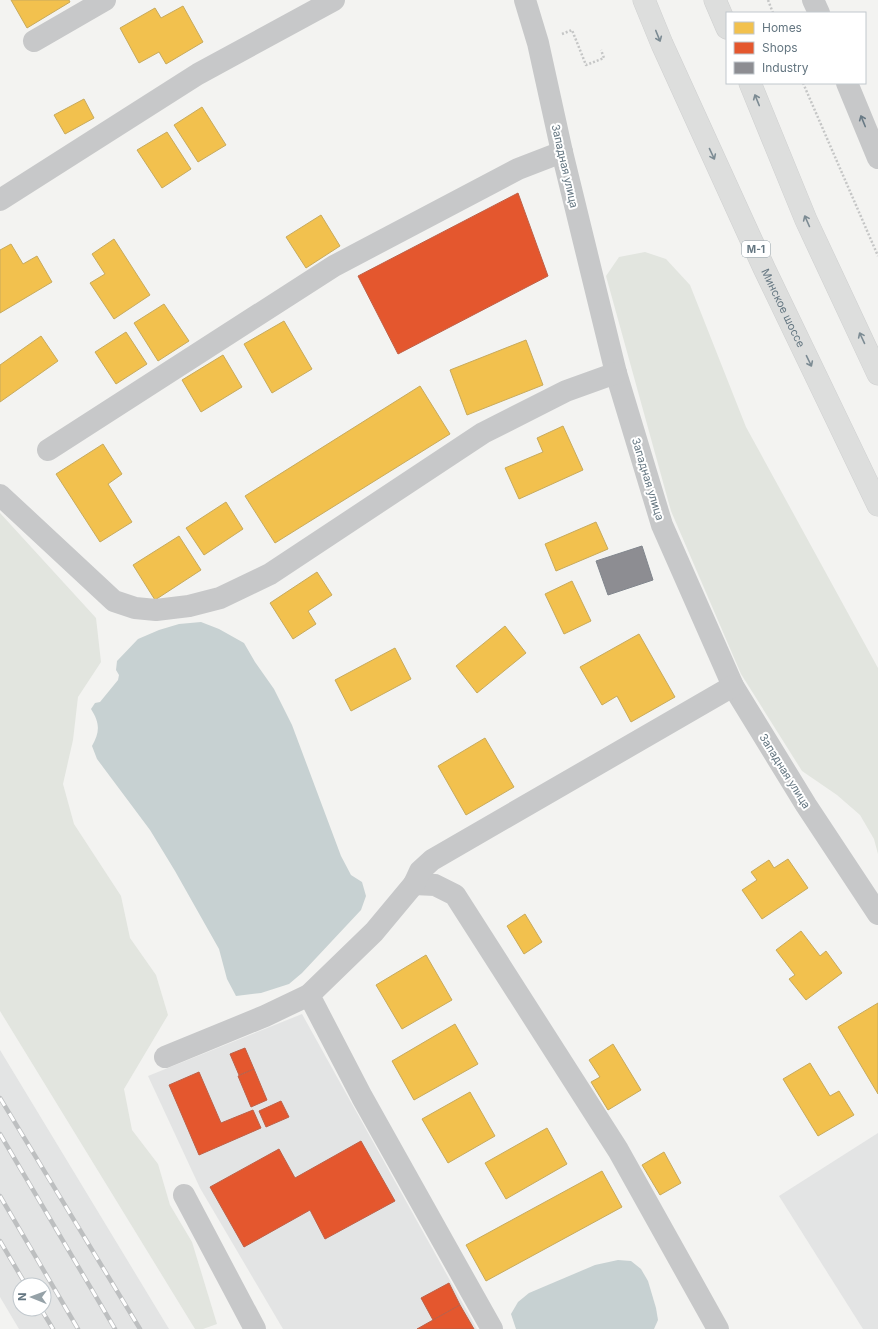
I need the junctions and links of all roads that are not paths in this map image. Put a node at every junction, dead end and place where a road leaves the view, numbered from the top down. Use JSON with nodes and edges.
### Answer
{"nodes":[{"id":1,"x":105,"y":0,"type":"edge"},
{"id":2,"x":334,"y":0,"type":"edge"},
{"id":3,"x":524,"y":0,"type":"edge"},
{"id":4,"x":644,"y":0,"type":"edge"},
{"id":5,"x":715,"y":0,"type":"edge"},
{"id":6,"x":813,"y":0,"type":"edge"},
{"id":7,"x":818,"y":12,"type":"edge"},
{"id":8,"x":726,"y":26,"type":"edge"},
{"id":9,"x":34,"y":41,"type":"dead end"},
{"id":10,"x":750,"y":84,"type":"edge"},
{"id":11,"x":847,"y":84,"type":"edge"},
{"id":12,"x":562,"y":152,"type":"junction"},
{"id":13,"x":878,"y":158,"type":"edge"},
{"id":14,"x":0,"y":200,"type":"edge"},
{"id":15,"x":616,"y":373,"type":"junction"},
{"id":16,"x":878,"y":374,"type":"edge"},
{"id":17,"x":48,"y":450,"type":"dead end"},
{"id":18,"x":0,"y":495,"type":"edge"},
{"id":19,"x":878,"y":506,"type":"edge"},
{"id":20,"x":733,"y":686,"type":"junction"},
{"id":21,"x":414,"y":884,"type":"junction"},
{"id":22,"x":878,"y":914,"type":"edge"},
{"id":23,"x":309,"y":995,"type":"junction"},
{"id":24,"x":166,"y":1058,"type":"dead end"},
{"id":25,"x":184,"y":1196,"type":"dead end"},
{"id":26,"x":255,"y":1329,"type":"edge"},
{"id":27,"x":492,"y":1329,"type":"edge"},
{"id":28,"x":718,"y":1329,"type":"edge"}],
"edges":[{"from":1,"to":9,"type":"street"},
{"from":2,"to":14,"type":"street"},
{"from":3,"to":12,"type":"street","name":"Западная улица"},
{"from":4,"to":19,"type":"highway","name":"Минское шоссе","number":"М-1","one_way":true},
{"from":5,"to":8,"type":"highway"},
{"from":6,"to":7,"type":"street"},
{"from":16,"to":10,"type":"highway","one_way":true},
{"from":13,"to":11,"type":"street","one_way":true},
{"from":12,"to":15,"type":"street","name":"Западная улица"},
{"from":12,"to":17,"type":"street"},
{"from":15,"to":18,"type":"street"},
{"from":15,"to":20,"type":"street","name":"Западная улица"},
{"from":20,"to":21,"type":"street"},
{"from":20,"to":22,"type":"street","name":"Западная улица"},
{"from":21,"to":23,"type":"street"},
{"from":21,"to":28,"type":"street"},
{"from":23,"to":24,"type":"street"},
{"from":23,"to":27,"type":"street"},
{"from":25,"to":26,"type":"street"}]}
